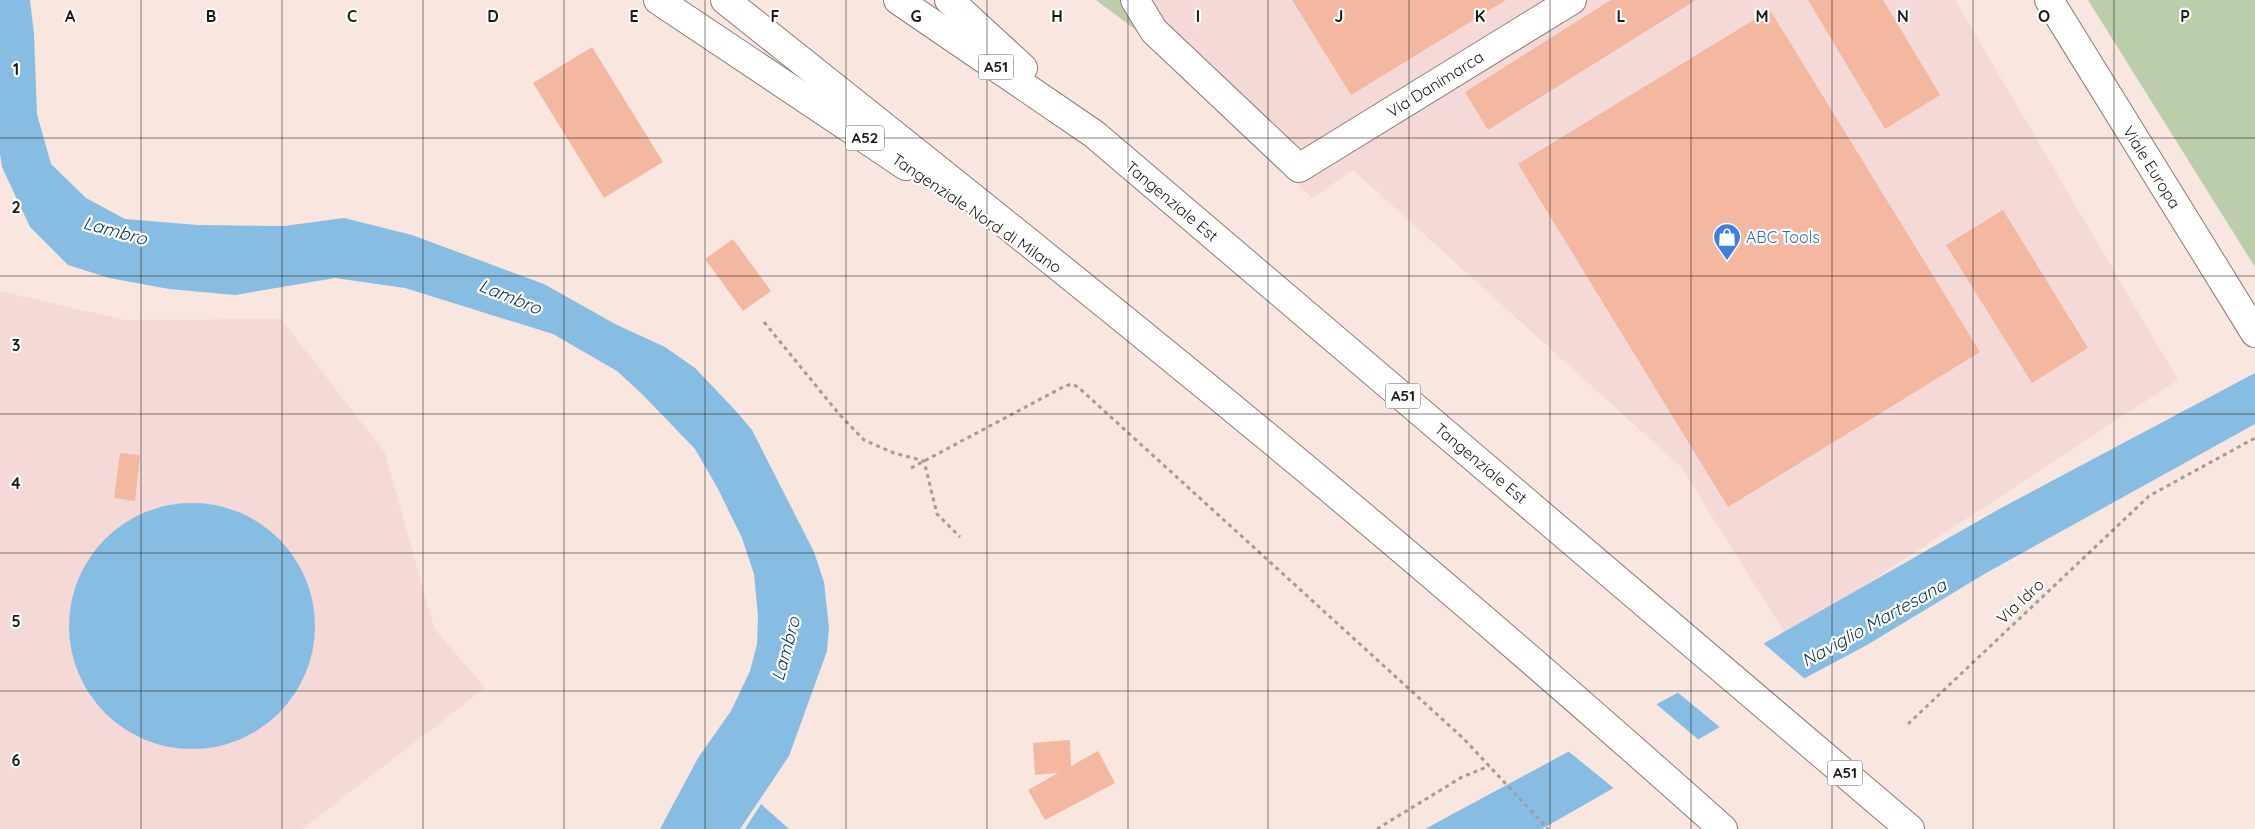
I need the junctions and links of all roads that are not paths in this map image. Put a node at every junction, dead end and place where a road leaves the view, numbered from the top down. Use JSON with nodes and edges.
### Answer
{"nodes":[{"id":1,"x":658,"y":0,"type":"edge"},
{"id":2,"x":680,"y":0,"type":"edge"},
{"id":3,"x":725,"y":0,"type":"edge"},
{"id":4,"x":898,"y":0,"type":"edge"},
{"id":5,"x":949,"y":0,"type":"edge"},
{"id":6,"x":1135,"y":0,"type":"edge"},
{"id":7,"x":1572,"y":0,"type":"edge"},
{"id":8,"x":2048,"y":0,"type":"edge"},
{"id":9,"x":1094,"y":134,"type":"junction"},
{"id":10,"x":899,"y":160,"type":"junction"},
{"id":11,"x":1071,"y":277,"type":"junction"},
{"id":12,"x":2250,"y":324,"type":"edge"},
{"id":13,"x":1723,"y":829,"type":"edge"},
{"id":14,"x":1910,"y":829,"type":"edge"}],
"edges":[{"from":1,"to":10,"type":"main road","name":"Tangenziale Nord di Milano","number":"A52"},
{"from":2,"to":10,"type":"main road"},
{"from":3,"to":11,"type":"main road"},
{"from":4,"to":9,"type":"main road","name":"Tangenziale Est","number":"A51"},
{"from":5,"to":9,"type":"main road"},
{"from":6,"to":7,"type":"main road","name":"Via Danimarca"},
{"from":8,"to":12,"type":"main road","name":"Viale Europa"},
{"from":9,"to":14,"type":"main road","name":"Tangenziale Est","number":"A51"},
{"from":10,"to":11,"type":"main road","name":"Tangenziale Nord di Milano","number":"A52"},
{"from":11,"to":13,"type":"main road"}]}
